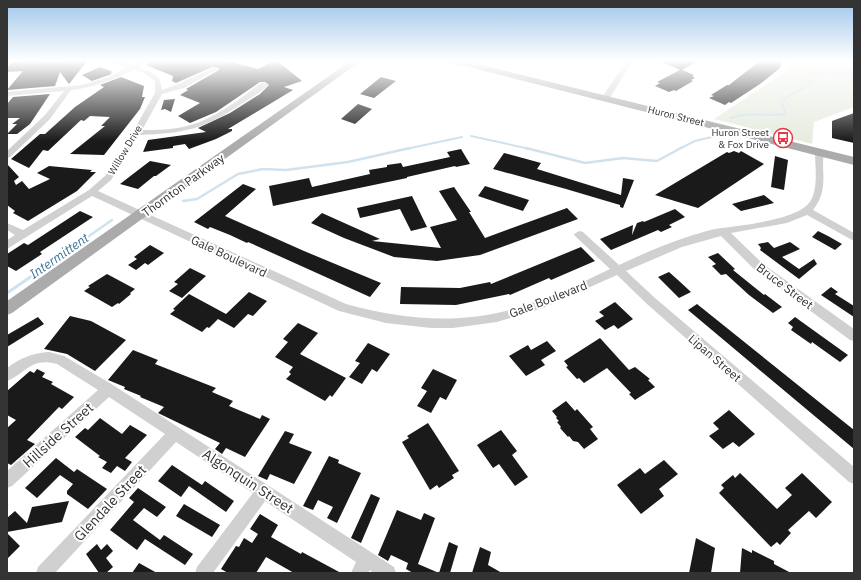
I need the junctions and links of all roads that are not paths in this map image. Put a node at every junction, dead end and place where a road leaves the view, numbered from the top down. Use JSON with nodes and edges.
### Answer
{"nodes":[{"id":1,"x":83,"y":87,"type":"edge"},
{"id":2,"x":158,"y":87,"type":"edge"},
{"id":3,"x":177,"y":87,"type":"edge"},
{"id":4,"x":262,"y":87,"type":"edge"},
{"id":5,"x":320,"y":87,"type":"edge"},
{"id":6,"x":561,"y":87,"type":"edge"},
{"id":7,"x":612,"y":87,"type":"edge"},
{"id":8,"x":68,"y":90,"type":"junction"},
{"id":9,"x":158,"y":93,"type":"junction"},
{"id":10,"x":7,"y":94,"type":"edge"},
{"id":11,"x":605,"y":98,"type":"junction"},
{"id":12,"x":136,"y":133,"type":"junction"},
{"id":13,"x":819,"y":152,"type":"junction"},
{"id":14,"x":7,"y":155,"type":"edge"},
{"id":15,"x":854,"y":161,"type":"edge"},
{"id":16,"x":92,"y":192,"type":"junction"},
{"id":17,"x":808,"y":211,"type":"junction"},
{"id":18,"x":141,"y":215,"type":"junction"},
{"id":19,"x":7,"y":226,"type":"edge"},
{"id":20,"x":722,"y":231,"type":"junction"},
{"id":21,"x":579,"y":234,"type":"dead end"},
{"id":22,"x":23,"y":235,"type":"junction"},
{"id":23,"x":854,"y":237,"type":"edge"},
{"id":24,"x":7,"y":245,"type":"edge"},
{"id":25,"x":618,"y":270,"type":"junction"},
{"id":26,"x":7,"y":309,"type":"edge"},
{"id":27,"x":854,"y":336,"type":"edge"},
{"id":28,"x":7,"y":374,"type":"edge"},
{"id":29,"x":108,"y":389,"type":"junction"},
{"id":30,"x":175,"y":433,"type":"junction"},
{"id":31,"x":854,"y":478,"type":"edge"},
{"id":32,"x":7,"y":481,"type":"edge"},
{"id":33,"x":264,"y":492,"type":"junction"},
{"id":34,"x":363,"y":566,"type":"edge"},
{"id":35,"x":44,"y":573,"type":"edge"},
{"id":36,"x":204,"y":573,"type":"edge"},
{"id":37,"x":388,"y":573,"type":"edge"}],
"edges":[{"from":1,"to":8,"type":"street"},
{"from":2,"to":9,"type":"street"},
{"from":3,"to":9,"type":"street"},
{"from":4,"to":12,"type":"street"},
{"from":5,"to":18,"type":"main road","name":"Thornton Parkway"},
{"from":6,"to":11,"type":"main road","name":"Huron Street"},
{"from":7,"to":11,"type":"street"},
{"from":8,"to":10,"type":"street"},
{"from":8,"to":14,"type":"street"},
{"from":9,"to":12,"type":"street","name":"Willow Drive"},
{"from":11,"to":13,"type":"main road","name":"Huron Street"},
{"from":12,"to":16,"type":"street","name":"Willow Drive"},
{"from":13,"to":15,"type":"main road","name":"Huron Street"},
{"from":13,"to":17,"type":"street"},
{"from":16,"to":18,"type":"street","name":"Gale Boulevard"},
{"from":16,"to":22,"type":"street","name":"Willow Drive"},
{"from":17,"to":20,"type":"street","name":"Gale Boulevard"},
{"from":17,"to":23,"type":"street"},
{"from":18,"to":25,"type":"street","name":"Gale Boulevard"},
{"from":18,"to":26,"type":"main road","name":"Thornton Parkway"},
{"from":19,"to":22,"type":"street"},
{"from":20,"to":25,"type":"street","name":"Gale Boulevard"},
{"from":20,"to":27,"type":"street","name":"Bruce Street"},
{"from":21,"to":25,"type":"street","name":"Lipan Street"},
{"from":22,"to":24,"type":"street","name":"Willow Drive"},
{"from":25,"to":31,"type":"street","name":"Lipan Street"},
{"from":28,"to":29,"type":"street","name":"Algonquin Street"},
{"from":29,"to":30,"type":"street","name":"Algonquin Street"},
{"from":29,"to":32,"type":"street","name":"Hillside Street"},
{"from":30,"to":33,"type":"street","name":"Algonquin Street"},
{"from":30,"to":35,"type":"street","name":"Glendale Street"},
{"from":33,"to":34,"type":"street","name":"Algonquin Street"},
{"from":33,"to":36,"type":"street"},
{"from":34,"to":37,"type":"street","name":"Algonquin Street"}]}
